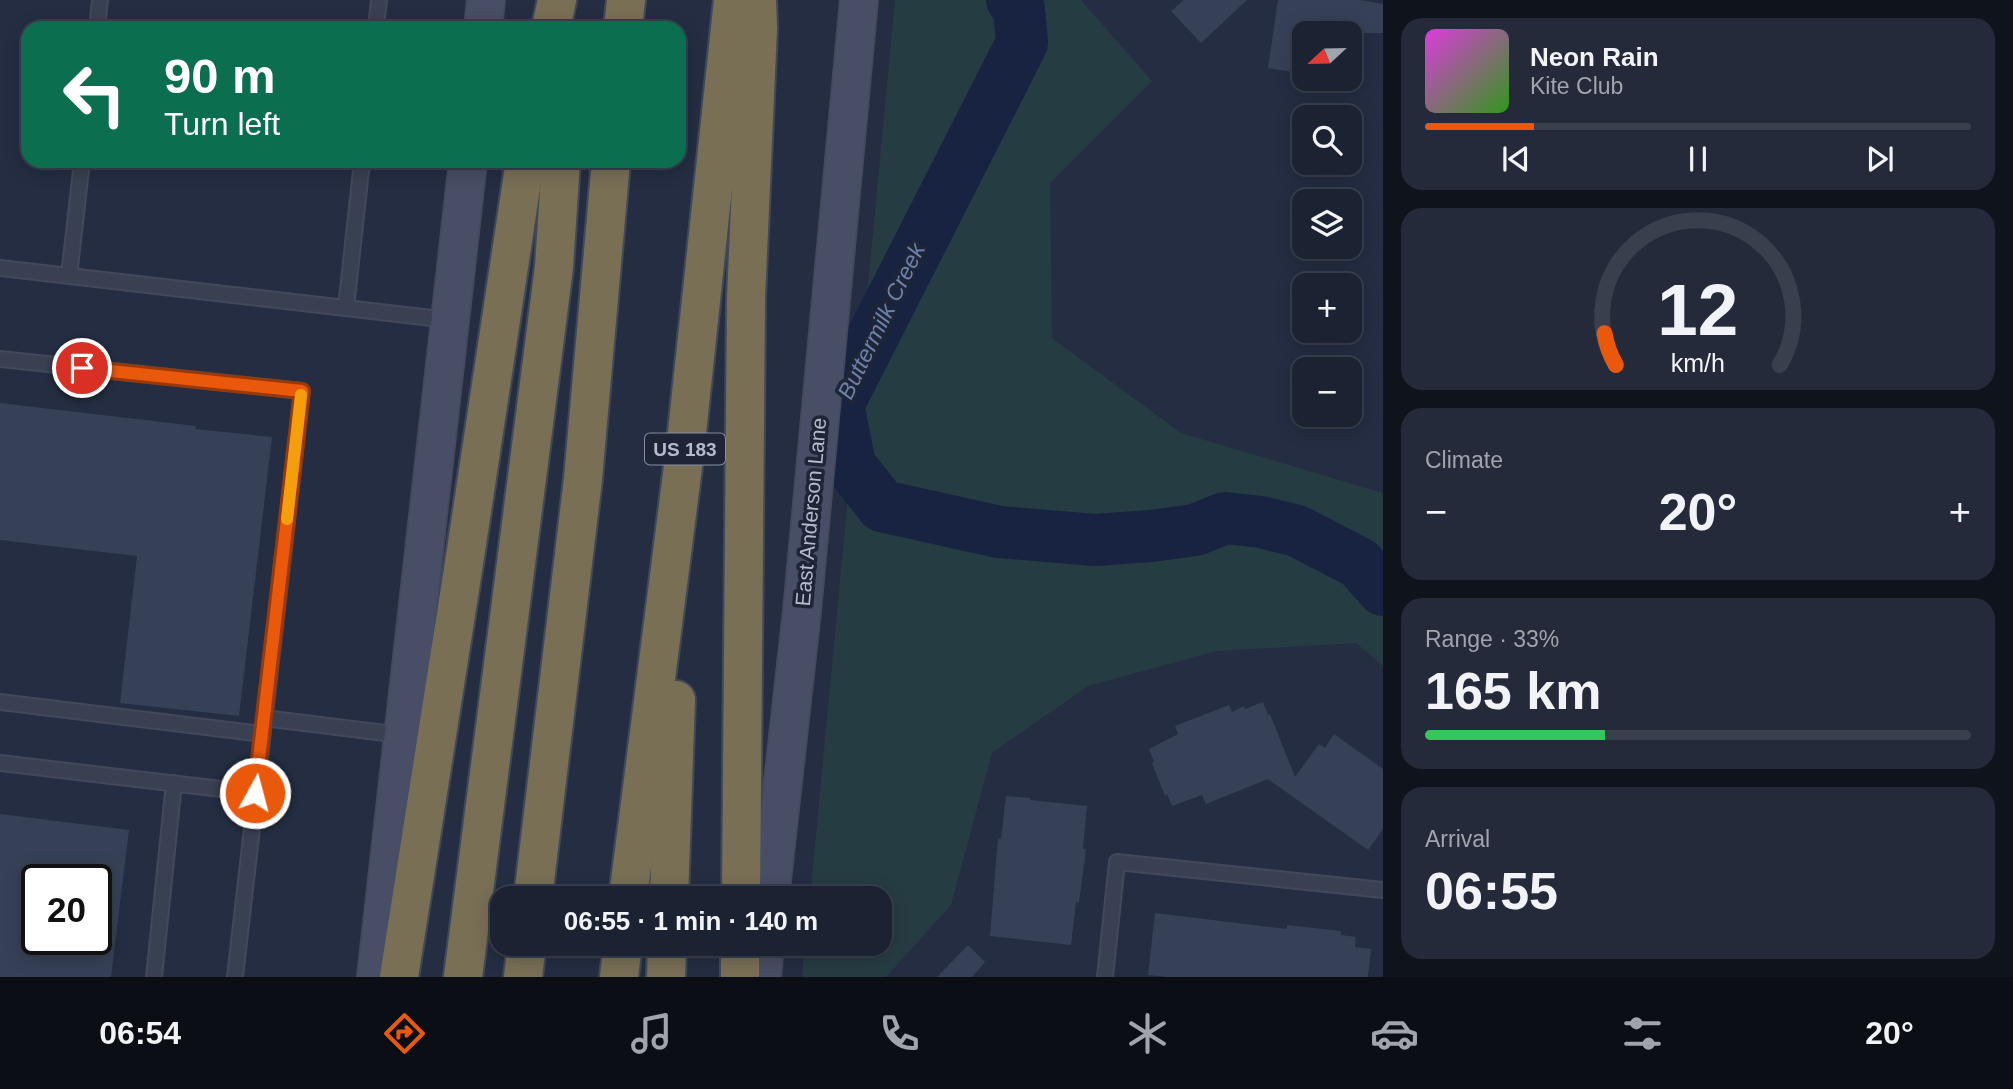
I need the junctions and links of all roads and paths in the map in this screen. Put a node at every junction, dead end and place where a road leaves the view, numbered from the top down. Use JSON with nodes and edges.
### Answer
{"nodes":[{"id":1,"x":100,"y":0,"type":"edge"},
{"id":2,"x":372,"y":0,"type":"edge"},
{"id":3,"x":379,"y":0,"type":"edge"},
{"id":4,"x":486,"y":0,"type":"edge"},
{"id":5,"x":557,"y":0,"type":"edge"},
{"id":6,"x":572,"y":0,"type":"edge"},
{"id":7,"x":626,"y":0,"type":"edge"},
{"id":8,"x":733,"y":0,"type":"edge"},
{"id":9,"x":757,"y":0,"type":"edge"},
{"id":10,"x":859,"y":0,"type":"edge"},
{"id":11,"x":98,"y":21,"type":"edge"},
{"id":12,"x":377,"y":21,"type":"edge"},
{"id":13,"x":484,"y":21,"type":"edge"},
{"id":14,"x":552,"y":21,"type":"edge"},
{"id":15,"x":570,"y":21,"type":"edge"},
{"id":16,"x":624,"y":21,"type":"edge"},
{"id":17,"x":81,"y":168,"type":"edge"},
{"id":18,"x":361,"y":168,"type":"edge"},
{"id":19,"x":467,"y":168,"type":"edge"},
{"id":20,"x":524,"y":168,"type":"edge"},
{"id":21,"x":561,"y":168,"type":"edge"},
{"id":22,"x":610,"y":168,"type":"edge"},
{"id":23,"x":0,"y":268,"type":"edge"},
{"id":24,"x":69,"y":276,"type":"junction"},
{"id":25,"x":346,"y":308,"type":"junction"},
{"id":26,"x":450,"y":321,"type":"junction"},
{"id":27,"x":0,"y":359,"type":"edge"},
{"id":28,"x":685,"y":451,"type":"junction"},
{"id":29,"x":0,"y":702,"type":"edge"},
{"id":30,"x":264,"y":718,"type":"junction"},
{"id":31,"x":262,"y":734,"type":"junction"},
{"id":32,"x":403,"y":736,"type":"junction"},
{"id":33,"x":0,"y":763,"type":"edge"},
{"id":34,"x":174,"y":783,"type":"junction"},
{"id":35,"x":255,"y":793,"type":"junction"},
{"id":36,"x":534,"y":886,"type":"edge"},
{"id":37,"x":630,"y":886,"type":"edge"},
{"id":38,"x":669,"y":886,"type":"edge"},
{"id":39,"x":741,"y":886,"type":"edge"},
{"id":40,"x":771,"y":886,"type":"edge"},
{"id":41,"x":1383,"y":890,"type":"edge"},
{"id":42,"x":525,"y":956,"type":"edge"},
{"id":43,"x":621,"y":956,"type":"edge"},
{"id":44,"x":667,"y":956,"type":"edge"},
{"id":45,"x":740,"y":956,"type":"edge"},
{"id":46,"x":764,"y":956,"type":"edge"},
{"id":47,"x":154,"y":977,"type":"edge"},
{"id":48,"x":235,"y":977,"type":"edge"},
{"id":49,"x":376,"y":977,"type":"edge"},
{"id":50,"x":399,"y":977,"type":"edge"},
{"id":51,"x":463,"y":977,"type":"edge"},
{"id":52,"x":523,"y":977,"type":"edge"},
{"id":53,"x":618,"y":977,"type":"edge"},
{"id":54,"x":666,"y":977,"type":"edge"},
{"id":55,"x":740,"y":977,"type":"edge"},
{"id":56,"x":762,"y":977,"type":"edge"},
{"id":57,"x":1105,"y":977,"type":"edge"}],
"edges":[{"from":1,"to":11,"type":"lane"},
{"from":2,"to":3,"type":"lane"},
{"from":3,"to":12,"type":"lane"},
{"from":4,"to":13,"type":"main road"},
{"from":5,"to":14,"type":"highway"},
{"from":6,"to":15,"type":"highway"},
{"from":7,"to":16,"type":"highway"},
{"from":8,"to":28,"type":"highway","number":"US 183"},
{"from":9,"to":39,"type":"highway"},
{"from":10,"to":40,"type":"main road","name":"East Anderson Lane"},
{"from":17,"to":24,"type":"lane"},
{"from":18,"to":25,"type":"lane"},
{"from":19,"to":26,"type":"main road"},
{"from":20,"to":50,"type":"highway"},
{"from":21,"to":51,"type":"highway"},
{"from":22,"to":36,"type":"highway"},
{"from":23,"to":24,"type":"lane"},
{"from":24,"to":25,"type":"lane"},
{"from":25,"to":26,"type":"lane"},
{"from":26,"to":32,"type":"main road"},
{"from":27,"to":30,"type":"lane"},
{"from":28,"to":37,"type":"highway","number":"US 183"},
{"from":28,"to":38,"type":"highway"},
{"from":29,"to":31,"type":"lane"},
{"from":30,"to":31,"type":"lane"},
{"from":30,"to":32,"type":"lane"},
{"from":31,"to":35,"type":"lane"},
{"from":32,"to":49,"type":"main road"},
{"from":33,"to":34,"type":"lane"},
{"from":34,"to":35,"type":"lane"},
{"from":34,"to":47,"type":"lane"},
{"from":35,"to":48,"type":"lane"},
{"from":41,"to":57,"type":"lane"},
{"from":42,"to":52,"type":"highway"},
{"from":43,"to":53,"type":"highway"},
{"from":44,"to":54,"type":"highway"},
{"from":45,"to":55,"type":"highway"},
{"from":46,"to":56,"type":"main road"}]}
